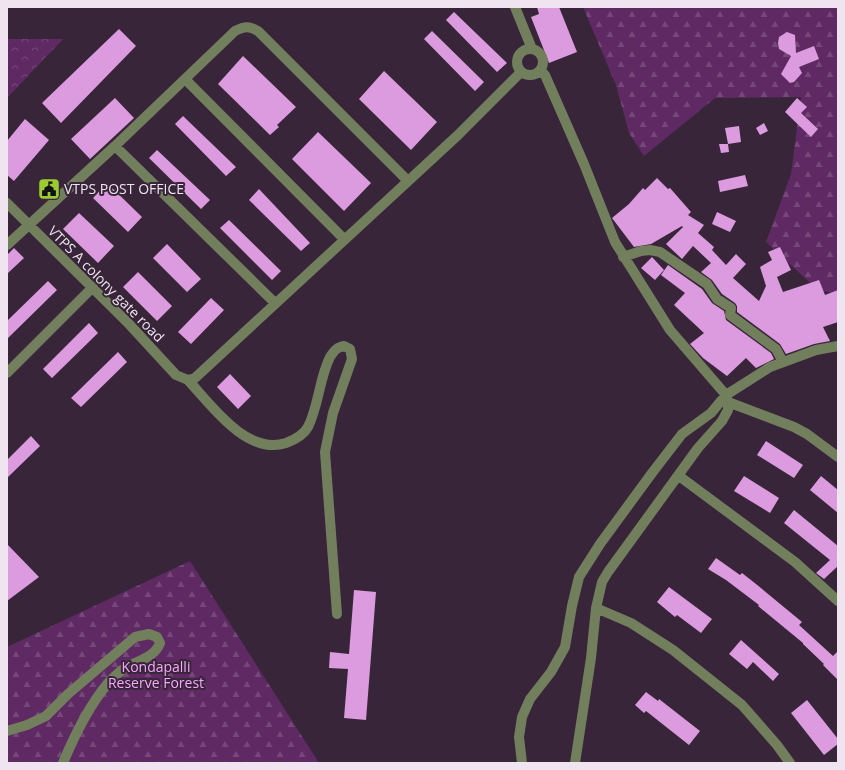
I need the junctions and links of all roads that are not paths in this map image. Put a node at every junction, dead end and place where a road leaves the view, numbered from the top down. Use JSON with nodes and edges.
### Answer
{"nodes":[{"id":1,"x":515,"y":7,"type":"edge"},
{"id":2,"x":532,"y":49,"type":"junction"},
{"id":3,"x":540,"y":70,"type":"junction"},
{"id":4,"x":521,"y":72,"type":"junction"},
{"id":5,"x":186,"y":79,"type":"junction"},
{"id":6,"x":115,"y":146,"type":"junction"},
{"id":7,"x":408,"y":181,"type":"junction"},
{"id":8,"x":7,"y":203,"type":"edge"},
{"id":9,"x":28,"y":226,"type":"junction"},
{"id":10,"x":344,"y":239,"type":"junction"},
{"id":11,"x":7,"y":245,"type":"edge"},
{"id":12,"x":623,"y":257,"type":"junction"},
{"id":13,"x":93,"y":288,"type":"junction"},
{"id":14,"x":275,"y":303,"type":"junction"},
{"id":15,"x":838,"y":346,"type":"edge"},
{"id":16,"x":783,"y":362,"type":"junction"},
{"id":17,"x":7,"y":372,"type":"edge"},
{"id":18,"x":188,"y":380,"type":"junction"},
{"id":19,"x":727,"y":398,"type":"junction"},
{"id":20,"x":838,"y":457,"type":"edge"},
{"id":21,"x":679,"y":476,"type":"junction"},
{"id":22,"x":838,"y":601,"type":"edge"},
{"id":23,"x":596,"y":608,"type":"junction"},
{"id":24,"x":337,"y":614,"type":"dead end"},
{"id":25,"x":7,"y":731,"type":"edge"},
{"id":26,"x":63,"y":763,"type":"edge"},
{"id":27,"x":522,"y":763,"type":"edge"},
{"id":28,"x":575,"y":763,"type":"edge"},
{"id":29,"x":790,"y":763,"type":"edge"}],
"edges":[{"from":1,"to":2,"type":"street"},
{"from":2,"to":3,"type":"street"},
{"from":2,"to":4,"type":"street"},
{"from":3,"to":4,"type":"street"},
{"from":3,"to":12,"type":"street"},
{"from":4,"to":7,"type":"street"},
{"from":5,"to":6,"type":"street"},
{"from":5,"to":7,"type":"street"},
{"from":5,"to":10,"type":"street"},
{"from":6,"to":9,"type":"street"},
{"from":6,"to":14,"type":"street"},
{"from":7,"to":10,"type":"street"},
{"from":8,"to":9,"type":"street","name":"VTPS A colony gate road"},
{"from":9,"to":11,"type":"street"},
{"from":9,"to":13,"type":"street","name":"VTPS A colony gate road"},
{"from":10,"to":14,"type":"street"},
{"from":12,"to":16,"type":"street"},
{"from":12,"to":19,"type":"street"},
{"from":13,"to":17,"type":"street"},
{"from":13,"to":18,"type":"street","name":"VTPS A colony gate road"},
{"from":14,"to":18,"type":"street"},
{"from":15,"to":16,"type":"street"},
{"from":16,"to":19,"type":"street"},
{"from":18,"to":24,"type":"street","name":"VTPS A colony gate road"},
{"from":19,"to":20,"type":"street"},
{"from":19,"to":21,"type":"street"},
{"from":19,"to":27,"type":"street"},
{"from":21,"to":22,"type":"street"},
{"from":21,"to":23,"type":"street"},
{"from":23,"to":28,"type":"street"},
{"from":23,"to":29,"type":"street"},
{"from":25,"to":26,"type":"street"}]}
